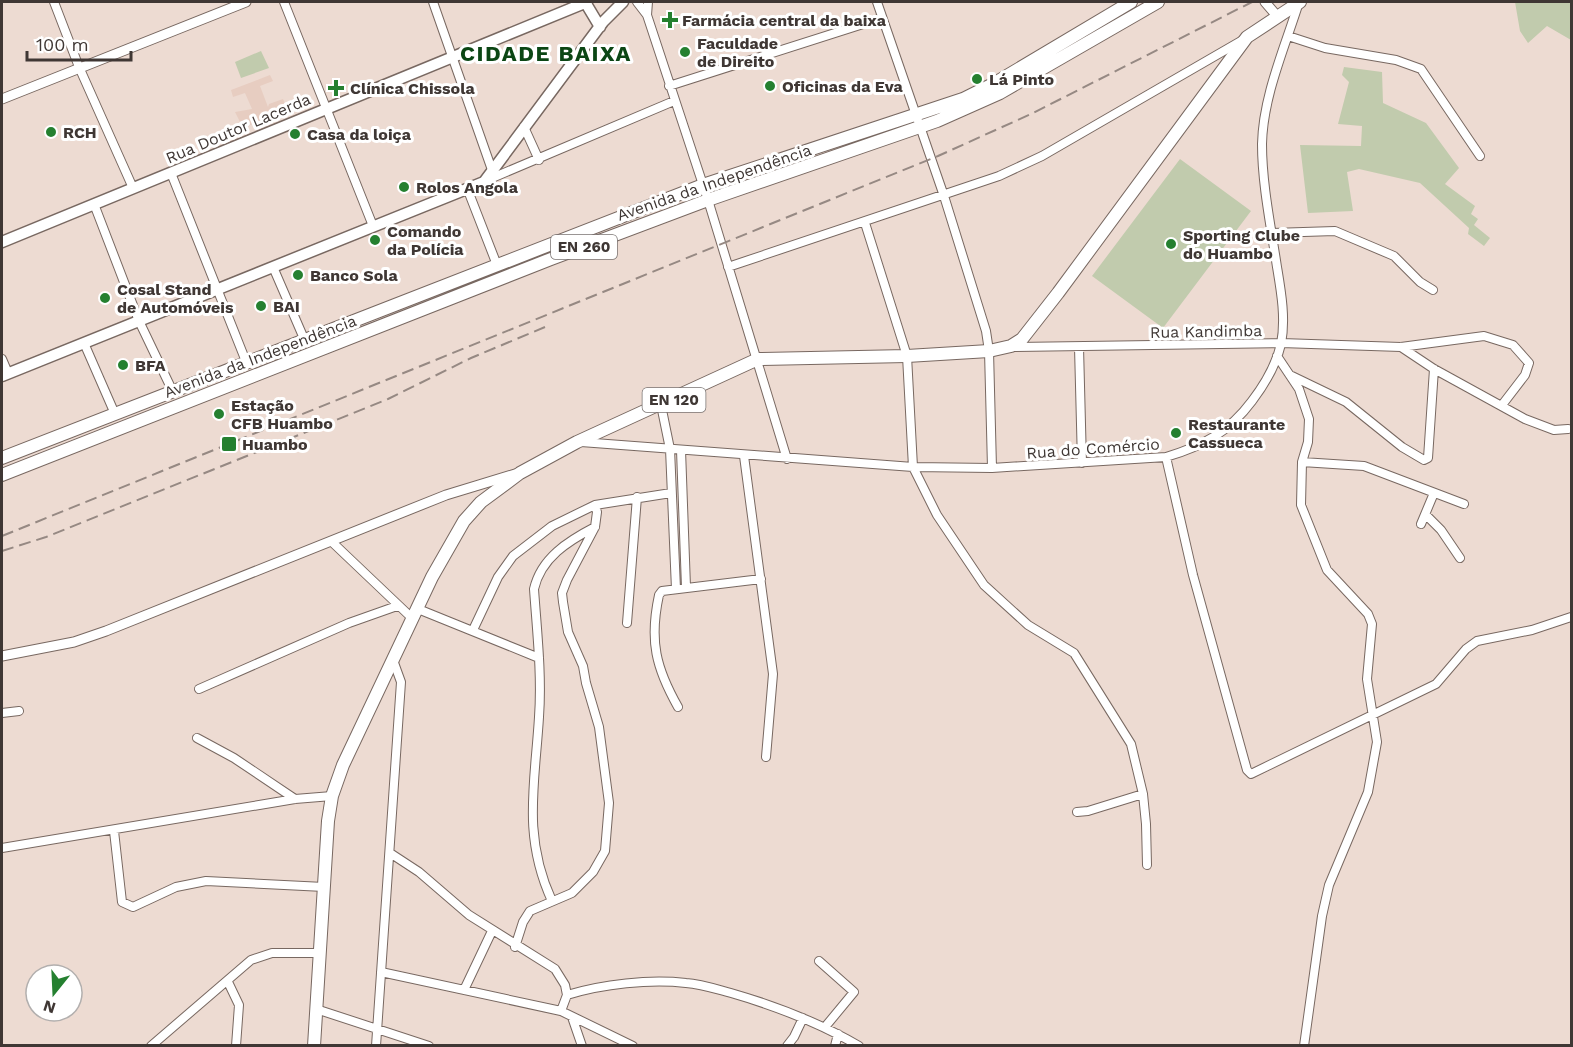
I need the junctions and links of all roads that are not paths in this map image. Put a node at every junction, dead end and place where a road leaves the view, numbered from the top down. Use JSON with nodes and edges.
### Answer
{"nodes":[{"id":1,"x":54,"y":2,"type":"edge"},
{"id":2,"x":246,"y":2,"type":"edge"},
{"id":3,"x":284,"y":2,"type":"edge"},
{"id":4,"x":433,"y":2,"type":"edge"},
{"id":5,"x":586,"y":2,"type":"edge"},
{"id":6,"x":623,"y":2,"type":"edge"},
{"id":7,"x":637,"y":2,"type":"edge"},
{"id":8,"x":648,"y":2,"type":"edge"},
{"id":9,"x":877,"y":2,"type":"edge"},
{"id":10,"x":1131,"y":2,"type":"edge"},
{"id":11,"x":1158,"y":2,"type":"edge"},
{"id":12,"x":1265,"y":2,"type":"edge"},
{"id":13,"x":1300,"y":2,"type":"edge"},
{"id":14,"x":646,"y":15,"type":"junction"},
{"id":15,"x":1276,"y":16,"type":"junction"},
{"id":16,"x":882,"y":18,"type":"junction"},
{"id":17,"x":600,"y":27,"type":"junction"},
{"id":18,"x":1288,"y":36,"type":"junction"},
{"id":19,"x":1247,"y":37,"type":"junction"},
{"id":20,"x":453,"y":56,"type":"junction"},
{"id":21,"x":79,"y":67,"type":"junction"},
{"id":22,"x":669,"y":86,"type":"junction"},
{"id":23,"x":2,"y":99,"type":"edge"},
{"id":24,"x":674,"y":101,"type":"junction"},
{"id":25,"x":328,"y":107,"type":"junction"},
{"id":26,"x":914,"y":116,"type":"junction"},
{"id":27,"x":524,"y":127,"type":"junction"},
{"id":28,"x":919,"y":128,"type":"junction"},
{"id":29,"x":805,"y":153,"type":"junction"},
{"id":30,"x":1480,"y":156,"type":"dead end"},
{"id":31,"x":539,"y":160,"type":"junction"},
{"id":32,"x":810,"y":166,"type":"junction"},
{"id":33,"x":492,"y":170,"type":"junction"},
{"id":34,"x":171,"y":173,"type":"junction"},
{"id":35,"x":484,"y":182,"type":"junction"},
{"id":36,"x":703,"y":185,"type":"junction"},
{"id":37,"x":133,"y":188,"type":"junction"},
{"id":38,"x":467,"y":188,"type":"junction"},
{"id":39,"x":944,"y":196,"type":"junction"},
{"id":40,"x":708,"y":200,"type":"junction"},
{"id":41,"x":94,"y":204,"type":"junction"},
{"id":42,"x":616,"y":217,"type":"junction"},
{"id":43,"x":604,"y":222,"type":"junction"},
{"id":44,"x":865,"y":223,"type":"junction"},
{"id":45,"x":373,"y":226,"type":"junction"},
{"id":46,"x":622,"y":232,"type":"junction"},
{"id":47,"x":1272,"y":233,"type":"junction"},
{"id":48,"x":610,"y":237,"type":"junction"},
{"id":49,"x":2,"y":242,"type":"edge"},
{"id":50,"x":497,"y":264,"type":"junction"},
{"id":51,"x":273,"y":267,"type":"junction"},
{"id":52,"x":728,"y":267,"type":"junction"},
{"id":53,"x":217,"y":290,"type":"junction"},
{"id":54,"x":1433,"y":290,"type":"dead end"},
{"id":55,"x":406,"y":301,"type":"junction"},
{"id":56,"x":412,"y":313,"type":"junction"},
{"id":57,"x":139,"y":321,"type":"junction"},
{"id":58,"x":306,"y":341,"type":"junction"},
{"id":59,"x":84,"y":343,"type":"junction"},
{"id":60,"x":1281,"y":343,"type":"junction"},
{"id":61,"x":1011,"y":346,"type":"junction"},
{"id":62,"x":1078,"y":347,"type":"junction"},
{"id":63,"x":1401,"y":347,"type":"junction"},
{"id":64,"x":989,"y":351,"type":"junction"},
{"id":65,"x":907,"y":356,"type":"junction"},
{"id":66,"x":1277,"y":356,"type":"junction"},
{"id":67,"x":2,"y":359,"type":"edge"},
{"id":68,"x":758,"y":359,"type":"junction"},
{"id":69,"x":247,"y":364,"type":"junction"},
{"id":70,"x":1434,"y":369,"type":"junction"},
{"id":71,"x":5,"y":375,"type":"edge"},
{"id":72,"x":1292,"y":376,"type":"junction"},
{"id":73,"x":210,"y":379,"type":"junction"},
{"id":74,"x":173,"y":392,"type":"junction"},
{"id":75,"x":216,"y":392,"type":"junction"},
{"id":76,"x":662,"y":405,"type":"junction"},
{"id":77,"x":1502,"y":405,"type":"junction"},
{"id":78,"x":115,"y":414,"type":"junction"},
{"id":79,"x":1568,"y":429,"type":"dead end"},
{"id":80,"x":49,"y":440,"type":"junction"},
{"id":81,"x":577,"y":442,"type":"junction"},
{"id":82,"x":670,"y":449,"type":"junction"},
{"id":83,"x":681,"y":450,"type":"junction"},
{"id":84,"x":55,"y":454,"type":"junction"},
{"id":85,"x":744,"y":456,"type":"junction"},
{"id":86,"x":1167,"y":457,"type":"junction"},
{"id":87,"x":2,"y":459,"type":"edge"},
{"id":88,"x":787,"y":459,"type":"junction"},
{"id":89,"x":1302,"y":462,"type":"junction"},
{"id":90,"x":1082,"y":463,"type":"junction"},
{"id":91,"x":913,"y":467,"type":"junction"},
{"id":92,"x":992,"y":468,"type":"junction"},
{"id":93,"x":520,"y":473,"type":"junction"},
{"id":94,"x":2,"y":475,"type":"edge"},
{"id":95,"x":672,"y":493,"type":"junction"},
{"id":96,"x":1434,"y":493,"type":"junction"},
{"id":97,"x":637,"y":497,"type":"junction"},
{"id":98,"x":1464,"y":504,"type":"dead end"},
{"id":99,"x":595,"y":505,"type":"junction"},
{"id":100,"x":1426,"y":515,"type":"junction"},
{"id":101,"x":1421,"y":524,"type":"dead end"},
{"id":102,"x":595,"y":527,"type":"junction"},
{"id":103,"x":332,"y":542,"type":"junction"},
{"id":104,"x":1460,"y":558,"type":"dead end"},
{"id":105,"x":761,"y":579,"type":"junction"},
{"id":106,"x":686,"y":587,"type":"junction"},
{"id":107,"x":676,"y":589,"type":"junction"},
{"id":108,"x":397,"y":606,"type":"junction"},
{"id":109,"x":415,"y":614,"type":"junction"},
{"id":110,"x":1571,"y":617,"type":"edge"},
{"id":111,"x":627,"y":623,"type":"dead end"},
{"id":112,"x":473,"y":630,"type":"junction"},
{"id":113,"x":2,"y":656,"type":"edge"},
{"id":114,"x":539,"y":658,"type":"junction"},
{"id":115,"x":393,"y":660,"type":"junction"},
{"id":116,"x":199,"y":688,"type":"dead end"},
{"id":117,"x":678,"y":707,"type":"dead end"},
{"id":118,"x":20,"y":711,"type":"dead end"},
{"id":119,"x":2,"y":713,"type":"edge"},
{"id":120,"x":1374,"y":716,"type":"junction"},
{"id":121,"x":197,"y":738,"type":"dead end"},
{"id":122,"x":766,"y":757,"type":"dead end"},
{"id":123,"x":1143,"y":794,"type":"junction"},
{"id":124,"x":332,"y":796,"type":"junction"},
{"id":125,"x":295,"y":799,"type":"junction"},
{"id":126,"x":1077,"y":812,"type":"dead end"},
{"id":127,"x":114,"y":831,"type":"junction"},
{"id":128,"x":2,"y":848,"type":"edge"},
{"id":129,"x":390,"y":853,"type":"junction"},
{"id":130,"x":1147,"y":865,"type":"dead end"},
{"id":131,"x":324,"y":887,"type":"junction"},
{"id":132,"x":552,"y":902,"type":"junction"},
{"id":133,"x":492,"y":932,"type":"junction"},
{"id":134,"x":515,"y":947,"type":"junction"},
{"id":135,"x":319,"y":954,"type":"junction"},
{"id":136,"x":819,"y":961,"type":"dead end"},
{"id":137,"x":381,"y":972,"type":"junction"},
{"id":138,"x":228,"y":982,"type":"junction"},
{"id":139,"x":464,"y":990,"type":"junction"},
{"id":140,"x":567,"y":995,"type":"junction"},
{"id":141,"x":316,"y":1009,"type":"junction"},
{"id":142,"x":561,"y":1011,"type":"junction"},
{"id":143,"x":572,"y":1017,"type":"junction"},
{"id":144,"x":803,"y":1018,"type":"junction"},
{"id":145,"x":378,"y":1027,"type":"junction"},
{"id":146,"x":825,"y":1027,"type":"junction"},
{"id":147,"x":838,"y":1034,"type":"junction"},
{"id":148,"x":151,"y":1046,"type":"edge"},
{"id":149,"x":236,"y":1046,"type":"edge"},
{"id":150,"x":314,"y":1046,"type":"edge"},
{"id":151,"x":376,"y":1046,"type":"edge"},
{"id":152,"x":429,"y":1046,"type":"edge"},
{"id":153,"x":582,"y":1046,"type":"edge"},
{"id":154,"x":633,"y":1046,"type":"edge"},
{"id":155,"x":787,"y":1046,"type":"edge"},
{"id":156,"x":835,"y":1046,"type":"edge"},
{"id":157,"x":859,"y":1046,"type":"edge"},
{"id":158,"x":1304,"y":1046,"type":"edge"}],
"edges":[{"from":1,"to":21,"type":"street"},
{"from":2,"to":21,"type":"street"},
{"from":3,"to":25,"type":"street"},
{"from":4,"to":20,"type":"street"},
{"from":5,"to":17,"type":"main road"},
{"from":5,"to":20,"type":"main road","name":"Rua Doutor Lacerda"},
{"from":6,"to":17,"type":"main road"},
{"from":7,"to":14,"type":"street"},
{"from":8,"to":14,"type":"street"},
{"from":9,"to":16,"type":"street"},
{"from":10,"to":26,"type":"main road","name":"Avenida da Independência","number":"EN 260"},
{"from":11,"to":28,"type":"main road","name":"Avenida da Independência","number":"EN 260"},
{"from":12,"to":15,"type":"street"},
{"from":13,"to":15,"type":"main road"},
{"from":13,"to":18,"type":"street","name":"Rua do Comércio"},
{"from":14,"to":22,"type":"street"},
{"from":15,"to":19,"type":"main road"},
{"from":16,"to":22,"type":"street"},
{"from":16,"to":26,"type":"street"},
{"from":17,"to":27,"type":"main road"},
{"from":18,"to":30,"type":"street"},
{"from":18,"to":47,"type":"street","name":"Rua do Comércio"},
{"from":19,"to":39,"type":"street"},
{"from":19,"to":61,"type":"main road"},
{"from":20,"to":25,"type":"main road","name":"Rua Doutor Lacerda"},
{"from":20,"to":33,"type":"street"},
{"from":21,"to":23,"type":"street"},
{"from":21,"to":37,"type":"street"},
{"from":22,"to":24,"type":"street"},
{"from":24,"to":31,"type":"street"},
{"from":24,"to":36,"type":"street"},
{"from":25,"to":34,"type":"main road","name":"Rua Doutor Lacerda"},
{"from":25,"to":45,"type":"street"},
{"from":26,"to":28,"type":"street"},
{"from":26,"to":29,"type":"main road","name":"Avenida da Independência","number":"EN 260"},
{"from":27,"to":31,"type":"street"},
{"from":27,"to":33,"type":"main road"},
{"from":28,"to":32,"type":"main road","name":"Avenida da Independência","number":"EN 260"},
{"from":28,"to":39,"type":"street"},
{"from":29,"to":32,"type":"main road"},
{"from":29,"to":36,"type":"main road","name":"Avenida da Independência","number":"EN 260"},
{"from":31,"to":35,"type":"street"},
{"from":32,"to":40,"type":"main road","name":"Avenida da Independência","number":"EN 260"},
{"from":33,"to":35,"type":"main road"},
{"from":34,"to":37,"type":"main road","name":"Rua Doutor Lacerda"},
{"from":34,"to":53,"type":"street"},
{"from":35,"to":38,"type":"main road"},
{"from":36,"to":40,"type":"street"},
{"from":36,"to":42,"type":"main road","name":"Avenida da Independência","number":"EN 260"},
{"from":37,"to":41,"type":"main road","name":"Rua Doutor Lacerda"},
{"from":38,"to":45,"type":"main road"},
{"from":38,"to":50,"type":"street"},
{"from":39,"to":44,"type":"street"},
{"from":39,"to":64,"type":"street"},
{"from":40,"to":46,"type":"main road","name":"Avenida da Independência","number":"EN 260"},
{"from":40,"to":52,"type":"street"},
{"from":41,"to":49,"type":"main road","name":"Rua Doutor Lacerda"},
{"from":41,"to":57,"type":"street"},
{"from":42,"to":43,"type":"main road","name":"Avenida da Independência","number":"EN 260"},
{"from":42,"to":46,"type":"main road"},
{"from":43,"to":48,"type":"main road"},
{"from":43,"to":50,"type":"main road","name":"Avenida da Independência","number":"EN 260"},
{"from":44,"to":52,"type":"street"},
{"from":44,"to":65,"type":"street"},
{"from":45,"to":51,"type":"main road"},
{"from":46,"to":48,"type":"main road","name":"Avenida da Independência","number":"EN 260"},
{"from":47,"to":54,"type":"street"},
{"from":47,"to":60,"type":"street","name":"Rua do Comércio"},
{"from":48,"to":56,"type":"main road","name":"Avenida da Independência","number":"EN 260"},
{"from":50,"to":55,"type":"main road","name":"Avenida da Independência","number":"EN 260"},
{"from":51,"to":53,"type":"main road"},
{"from":51,"to":58,"type":"street"},
{"from":52,"to":68,"type":"street"},
{"from":53,"to":57,"type":"main road"},
{"from":53,"to":69,"type":"street"},
{"from":55,"to":56,"type":"main road"},
{"from":55,"to":58,"type":"main road","name":"Avenida da Independência","number":"EN 260"},
{"from":56,"to":75,"type":"main road","name":"Avenida da Independência","number":"EN 260"},
{"from":57,"to":59,"type":"main road"},
{"from":57,"to":74,"type":"street"},
{"from":58,"to":69,"type":"main road","name":"Avenida da Independência","number":"EN 260"},
{"from":59,"to":71,"type":"main road"},
{"from":59,"to":78,"type":"street"},
{"from":60,"to":62,"type":"street","name":"Rua Kandimba"},
{"from":60,"to":63,"type":"street","name":"Rua Kandimba"},
{"from":60,"to":66,"type":"street","name":"Rua do Comércio"},
{"from":61,"to":62,"type":"street","name":"Rua Kandimba"},
{"from":61,"to":64,"type":"main road","number":"EN 120"},
{"from":62,"to":90,"type":"street"},
{"from":63,"to":70,"type":"street"},
{"from":63,"to":77,"type":"street","name":"Rua Kandimba"},
{"from":64,"to":65,"type":"main road","number":"EN 120"},
{"from":64,"to":92,"type":"street"},
{"from":65,"to":68,"type":"main road","number":"EN 120"},
{"from":65,"to":91,"type":"street"},
{"from":66,"to":72,"type":"street"},
{"from":66,"to":86,"type":"street","name":"Rua do Comércio"},
{"from":67,"to":71,"type":"street"},
{"from":68,"to":76,"type":"main road","number":"EN 120"},
{"from":68,"to":88,"type":"street"},
{"from":69,"to":73,"type":"main road","name":"Avenida da Independência","number":"EN 260"},
{"from":70,"to":72,"type":"street"},
{"from":70,"to":77,"type":"street"},
{"from":72,"to":89,"type":"street"},
{"from":73,"to":74,"type":"main road","name":"Avenida da Independência","number":"EN 260"},
{"from":73,"to":75,"type":"main road"},
{"from":74,"to":78,"type":"main road","name":"Avenida da Independência","number":"EN 260"},
{"from":75,"to":84,"type":"main road","name":"Avenida da Independência","number":"EN 260"},
{"from":76,"to":81,"type":"main road","number":"EN 120"},
{"from":76,"to":82,"type":"street"},
{"from":77,"to":79,"type":"street"},
{"from":78,"to":80,"type":"main road","name":"Avenida da Independência","number":"EN 260"},
{"from":80,"to":84,"type":"main road"},
{"from":80,"to":87,"type":"main road","name":"Avenida da Independência","number":"EN 260"},
{"from":81,"to":82,"type":"street","name":"Rua do Comércio"},
{"from":81,"to":93,"type":"main road","number":"EN 120"},
{"from":82,"to":83,"type":"street","name":"Rua do Comércio"},
{"from":82,"to":95,"type":"street"},
{"from":83,"to":85,"type":"street","name":"Rua do Comércio"},
{"from":83,"to":106,"type":"street"},
{"from":84,"to":94,"type":"main road","name":"Avenida da Independência","number":"EN 260"},
{"from":85,"to":88,"type":"street","name":"Rua do Comércio"},
{"from":85,"to":105,"type":"street"},
{"from":86,"to":90,"type":"street","name":"Rua do Comércio"},
{"from":86,"to":120,"type":"street"},
{"from":88,"to":91,"type":"street","name":"Rua do Comércio"},
{"from":89,"to":96,"type":"street"},
{"from":89,"to":120,"type":"street"},
{"from":90,"to":92,"type":"street","name":"Rua do Comércio"},
{"from":91,"to":92,"type":"street","name":"Rua do Comércio"},
{"from":91,"to":123,"type":"street"},
{"from":93,"to":103,"type":"street"},
{"from":93,"to":109,"type":"main road","number":"EN 120"},
{"from":95,"to":97,"type":"street"},
{"from":95,"to":107,"type":"street"},
{"from":96,"to":98,"type":"street"},
{"from":96,"to":100,"type":"street"},
{"from":97,"to":99,"type":"street"},
{"from":97,"to":111,"type":"street"},
{"from":99,"to":102,"type":"street"},
{"from":99,"to":112,"type":"street"},
{"from":100,"to":101,"type":"street"},
{"from":100,"to":104,"type":"street"},
{"from":102,"to":114,"type":"street"},
{"from":102,"to":132,"type":"street"},
{"from":103,"to":108,"type":"street"},
{"from":103,"to":113,"type":"street"},
{"from":105,"to":106,"type":"street"},
{"from":105,"to":122,"type":"street"},
{"from":106,"to":107,"type":"street"},
{"from":107,"to":117,"type":"street"},
{"from":108,"to":109,"type":"street"},
{"from":108,"to":116,"type":"street"},
{"from":109,"to":112,"type":"street"},
{"from":109,"to":115,"type":"main road","number":"EN 120"},
{"from":110,"to":120,"type":"street"},
{"from":112,"to":114,"type":"street"},
{"from":114,"to":132,"type":"street"},
{"from":115,"to":124,"type":"main road","number":"EN 120"},
{"from":115,"to":129,"type":"street"},
{"from":118,"to":119,"type":"street"},
{"from":120,"to":158,"type":"street"},
{"from":121,"to":125,"type":"street"},
{"from":123,"to":126,"type":"street"},
{"from":123,"to":130,"type":"street"},
{"from":124,"to":125,"type":"street"},
{"from":124,"to":131,"type":"main road","number":"EN 120"},
{"from":125,"to":127,"type":"street"},
{"from":127,"to":128,"type":"street"},
{"from":127,"to":131,"type":"street"},
{"from":129,"to":133,"type":"street"},
{"from":129,"to":137,"type":"street"},
{"from":131,"to":135,"type":"main road","number":"EN 120"},
{"from":132,"to":134,"type":"street"},
{"from":133,"to":134,"type":"street"},
{"from":133,"to":139,"type":"street"},
{"from":134,"to":140,"type":"street"},
{"from":135,"to":138,"type":"street"},
{"from":135,"to":141,"type":"main road","number":"EN 120"},
{"from":136,"to":146,"type":"street"},
{"from":137,"to":139,"type":"street"},
{"from":137,"to":145,"type":"street"},
{"from":138,"to":148,"type":"street"},
{"from":138,"to":149,"type":"street"},
{"from":139,"to":142,"type":"street"},
{"from":140,"to":142,"type":"street"},
{"from":140,"to":144,"type":"street"},
{"from":141,"to":145,"type":"street"},
{"from":141,"to":150,"type":"main road","number":"EN 120"},
{"from":142,"to":143,"type":"street"},
{"from":143,"to":153,"type":"street"},
{"from":143,"to":154,"type":"street"},
{"from":144,"to":146,"type":"street"},
{"from":144,"to":155,"type":"street"},
{"from":145,"to":151,"type":"street"},
{"from":145,"to":152,"type":"street"},
{"from":146,"to":147,"type":"street"},
{"from":147,"to":156,"type":"street"},
{"from":147,"to":157,"type":"street"}]}
